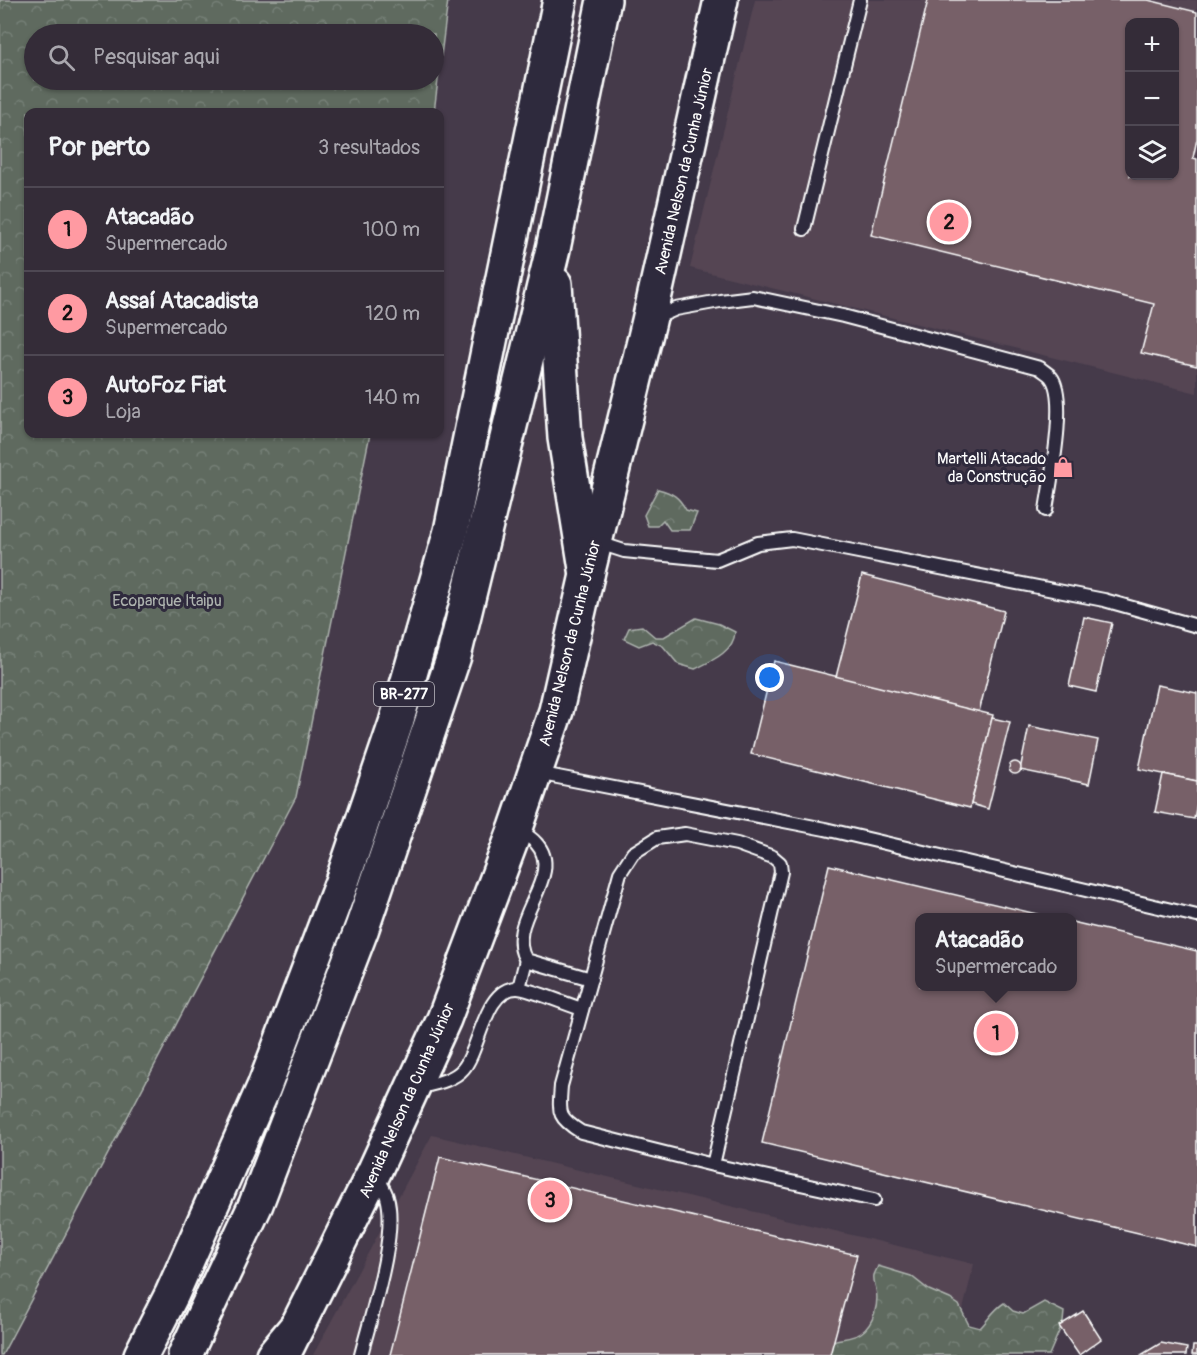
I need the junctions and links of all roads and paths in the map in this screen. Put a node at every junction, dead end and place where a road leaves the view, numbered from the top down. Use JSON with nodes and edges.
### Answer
{"nodes":[{"id":1,"x":547,"y":0,"type":"edge"},
{"id":2,"x":560,"y":0,"type":"edge"},
{"id":3,"x":604,"y":0,"type":"edge"},
{"id":4,"x":721,"y":0,"type":"edge"},
{"id":5,"x":860,"y":0,"type":"edge"},
{"id":6,"x":543,"y":79,"type":"junction"},
{"id":7,"x":804,"y":229,"type":"dead end"},
{"id":8,"x":553,"y":249,"type":"junction"},
{"id":9,"x":649,"y":321,"type":"junction"},
{"id":10,"x":1046,"y":510,"type":"dead end"},
{"id":11,"x":595,"y":542,"type":"junction"},
{"id":12,"x":587,"y":574,"type":"junction"},
{"id":13,"x":1197,"y":626,"type":"edge"},
{"id":14,"x":536,"y":773,"type":"junction"},
{"id":15,"x":516,"y":828,"type":"junction"},
{"id":16,"x":1197,"y":916,"type":"edge"},
{"id":17,"x":526,"y":960,"type":"junction"},
{"id":18,"x":591,"y":979,"type":"junction"},
{"id":19,"x":519,"y":987,"type":"junction"},
{"id":20,"x":582,"y":1009,"type":"junction"},
{"id":21,"x":413,"y":1089,"type":"junction"},
{"id":22,"x":713,"y":1165,"type":"junction"},
{"id":23,"x":374,"y":1172,"type":"junction"},
{"id":24,"x":874,"y":1200,"type":"dead end"},
{"id":25,"x":298,"y":1325,"type":"junction"},
{"id":26,"x":141,"y":1355,"type":"edge"},
{"id":27,"x":185,"y":1355,"type":"edge"},
{"id":28,"x":273,"y":1355,"type":"edge"},
{"id":29,"x":283,"y":1355,"type":"edge"},
{"id":30,"x":361,"y":1355,"type":"edge"}],
"edges":[{"from":1,"to":6,"type":"main road"},
{"from":2,"to":6,"type":"main road","number":"BR-277"},
{"from":3,"to":8,"type":"main road","number":"BR-277"},
{"from":4,"to":9,"type":"main road","name":"Avenida Nelson da Cunha Júnior"},
{"from":5,"to":7,"type":"lane"},
{"from":6,"to":26,"type":"main road","number":"BR-277"},
{"from":8,"to":12,"type":"main road"},
{"from":8,"to":27,"type":"main road","number":"BR-277"},
{"from":9,"to":10,"type":"lane"},
{"from":9,"to":11,"type":"main road","name":"Avenida Nelson da Cunha Júnior"},
{"from":11,"to":12,"type":"main road","name":"Avenida Nelson da Cunha Júnior"},
{"from":11,"to":13,"type":"lane"},
{"from":12,"to":14,"type":"main road","name":"Avenida Nelson da Cunha Júnior"},
{"from":14,"to":15,"type":"main road","name":"Avenida Nelson da Cunha Júnior"},
{"from":14,"to":16,"type":"lane"},
{"from":15,"to":17,"type":"lane"},
{"from":15,"to":21,"type":"main road","name":"Avenida Nelson da Cunha Júnior"},
{"from":17,"to":18,"type":"lane"},
{"from":17,"to":19,"type":"lane"},
{"from":18,"to":20,"type":"lane"},
{"from":18,"to":22,"type":"lane"},
{"from":19,"to":20,"type":"lane"},
{"from":19,"to":21,"type":"lane"},
{"from":20,"to":22,"type":"lane"},
{"from":21,"to":23,"type":"main road","name":"Avenida Nelson da Cunha Júnior"},
{"from":22,"to":24,"type":"lane"},
{"from":23,"to":25,"type":"main road","name":"Avenida Nelson da Cunha Júnior"},
{"from":23,"to":30,"type":"lane"},
{"from":25,"to":28,"type":"main road"},
{"from":25,"to":29,"type":"main road","name":"Avenida Nelson da Cunha Júnior"}]}
